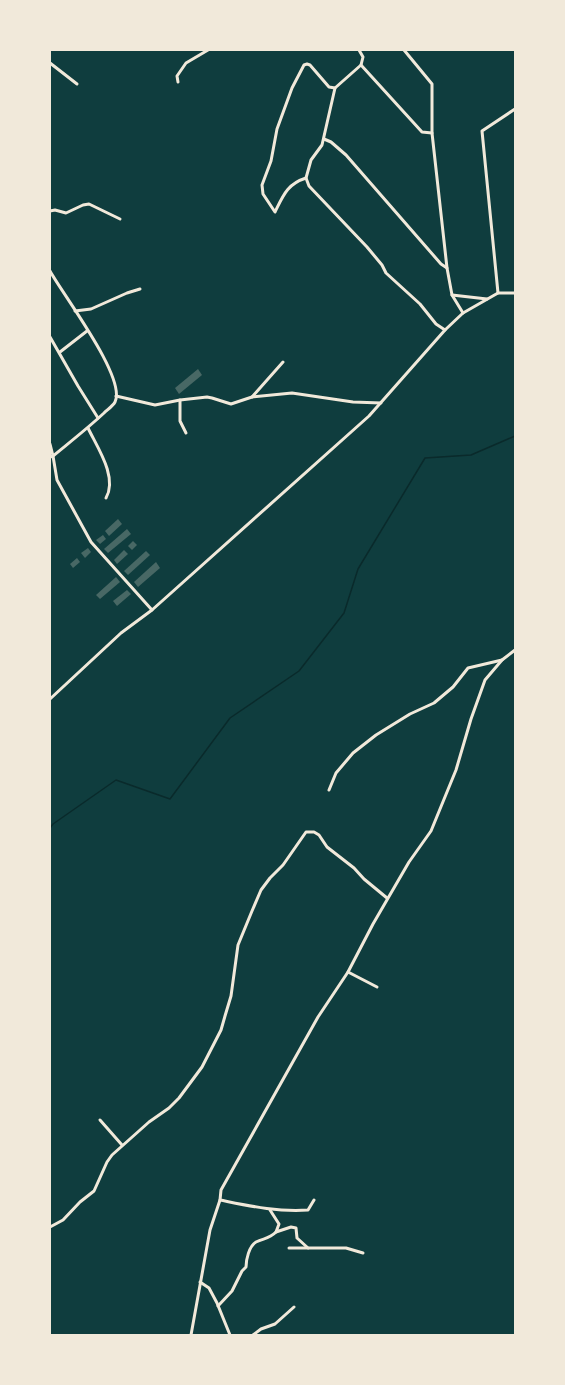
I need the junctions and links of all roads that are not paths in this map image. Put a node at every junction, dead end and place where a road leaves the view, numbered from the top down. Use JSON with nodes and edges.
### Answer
{"nodes":[{"id":1,"x":208,"y":50,"type":"edge"},
{"id":2,"x":359,"y":50,"type":"edge"},
{"id":3,"x":404,"y":50,"type":"edge"},
{"id":4,"x":50,"y":63,"type":"edge"},
{"id":5,"x":361,"y":65,"type":"junction"},
{"id":6,"x":178,"y":82,"type":"dead end"},
{"id":7,"x":77,"y":84,"type":"dead end"},
{"id":8,"x":335,"y":88,"type":"junction"},
{"id":9,"x":515,"y":109,"type":"edge"},
{"id":10,"x":432,"y":134,"type":"junction"},
{"id":11,"x":324,"y":139,"type":"junction"},
{"id":12,"x":306,"y":178,"type":"junction"},
{"id":13,"x":50,"y":211,"type":"edge"},
{"id":14,"x":120,"y":219,"type":"dead end"},
{"id":15,"x":447,"y":268,"type":"junction"},
{"id":16,"x":50,"y":273,"type":"edge"},
{"id":17,"x":140,"y":289,"type":"dead end"},
{"id":18,"x":498,"y":293,"type":"junction"},
{"id":19,"x":515,"y":293,"type":"edge"},
{"id":20,"x":452,"y":295,"type":"junction"},
{"id":21,"x":487,"y":299,"type":"junction"},
{"id":22,"x":75,"y":311,"type":"junction"},
{"id":23,"x":463,"y":313,"type":"junction"},
{"id":24,"x":445,"y":330,"type":"junction"},
{"id":25,"x":88,"y":331,"type":"junction"},
{"id":26,"x":50,"y":337,"type":"edge"},
{"id":27,"x":60,"y":352,"type":"junction"},
{"id":28,"x":283,"y":362,"type":"dead end"},
{"id":29,"x":116,"y":396,"type":"junction"},
{"id":30,"x":252,"y":397,"type":"junction"},
{"id":31,"x":180,"y":400,"type":"junction"},
{"id":32,"x":381,"y":403,"type":"junction"},
{"id":33,"x":98,"y":418,"type":"junction"},
{"id":34,"x":88,"y":428,"type":"junction"},
{"id":35,"x":186,"y":434,"type":"dead end"},
{"id":36,"x":50,"y":444,"type":"edge"},
{"id":37,"x":51,"y":456,"type":"edge"},
{"id":38,"x":106,"y":498,"type":"dead end"},
{"id":39,"x":152,"y":610,"type":"junction"},
{"id":40,"x":515,"y":650,"type":"edge"},
{"id":41,"x":502,"y":660,"type":"junction"},
{"id":42,"x":50,"y":699,"type":"edge"},
{"id":43,"x":329,"y":790,"type":"dead end"},
{"id":44,"x":387,"y":898,"type":"junction"},
{"id":45,"x":348,"y":972,"type":"junction"},
{"id":46,"x":377,"y":988,"type":"dead end"},
{"id":47,"x":100,"y":1120,"type":"dead end"},
{"id":48,"x":122,"y":1145,"type":"junction"},
{"id":49,"x":220,"y":1200,"type":"junction"},
{"id":50,"x":314,"y":1200,"type":"dead end"},
{"id":51,"x":270,"y":1210,"type":"junction"},
{"id":52,"x":50,"y":1227,"type":"edge"},
{"id":53,"x":276,"y":1232,"type":"junction"},
{"id":54,"x":289,"y":1248,"type":"dead end"},
{"id":55,"x":308,"y":1248,"type":"junction"},
{"id":56,"x":363,"y":1253,"type":"dead end"},
{"id":57,"x":200,"y":1282,"type":"junction"},
{"id":58,"x":218,"y":1306,"type":"junction"},
{"id":59,"x":294,"y":1307,"type":"dead end"},
{"id":60,"x":191,"y":1335,"type":"edge"},
{"id":61,"x":230,"y":1335,"type":"edge"},
{"id":62,"x":253,"y":1335,"type":"edge"}],
"edges":[{"from":1,"to":6,"type":"street"},
{"from":2,"to":5,"type":"street"},
{"from":3,"to":10,"type":"street"},
{"from":4,"to":7,"type":"street"},
{"from":5,"to":8,"type":"street"},
{"from":5,"to":10,"type":"street"},
{"from":8,"to":11,"type":"street"},
{"from":8,"to":12,"type":"street"},
{"from":9,"to":18,"type":"street"},
{"from":10,"to":15,"type":"street"},
{"from":11,"to":12,"type":"street"},
{"from":11,"to":15,"type":"street"},
{"from":12,"to":24,"type":"street"},
{"from":13,"to":14,"type":"street"},
{"from":15,"to":20,"type":"street"},
{"from":16,"to":22,"type":"street"},
{"from":17,"to":22,"type":"street"},
{"from":18,"to":19,"type":"street"},
{"from":18,"to":21,"type":"street"},
{"from":20,"to":21,"type":"street"},
{"from":20,"to":23,"type":"street"},
{"from":21,"to":23,"type":"street"},
{"from":22,"to":25,"type":"street"},
{"from":23,"to":24,"type":"street"},
{"from":24,"to":32,"type":"street"},
{"from":25,"to":27,"type":"street"},
{"from":25,"to":29,"type":"street"},
{"from":26,"to":27,"type":"street"},
{"from":27,"to":33,"type":"street"},
{"from":28,"to":30,"type":"street"},
{"from":29,"to":31,"type":"street"},
{"from":29,"to":33,"type":"street"},
{"from":30,"to":31,"type":"street"},
{"from":30,"to":32,"type":"street"},
{"from":31,"to":35,"type":"street"},
{"from":32,"to":39,"type":"street"},
{"from":33,"to":34,"type":"street"},
{"from":34,"to":37,"type":"street"},
{"from":34,"to":38,"type":"street"},
{"from":36,"to":37,"type":"street"},
{"from":37,"to":39,"type":"street"},
{"from":39,"to":42,"type":"street"},
{"from":40,"to":41,"type":"street"},
{"from":41,"to":43,"type":"street"},
{"from":41,"to":44,"type":"street"},
{"from":44,"to":45,"type":"street"},
{"from":44,"to":48,"type":"street"},
{"from":45,"to":46,"type":"street"},
{"from":45,"to":49,"type":"street"},
{"from":47,"to":48,"type":"street"},
{"from":48,"to":52,"type":"street"},
{"from":49,"to":51,"type":"street"},
{"from":49,"to":57,"type":"street"},
{"from":50,"to":51,"type":"street"},
{"from":51,"to":53,"type":"street"},
{"from":53,"to":55,"type":"street"},
{"from":53,"to":58,"type":"street"},
{"from":54,"to":55,"type":"street"},
{"from":55,"to":56,"type":"street"},
{"from":57,"to":58,"type":"street"},
{"from":57,"to":60,"type":"street"},
{"from":58,"to":61,"type":"street"},
{"from":59,"to":62,"type":"street"}]}
